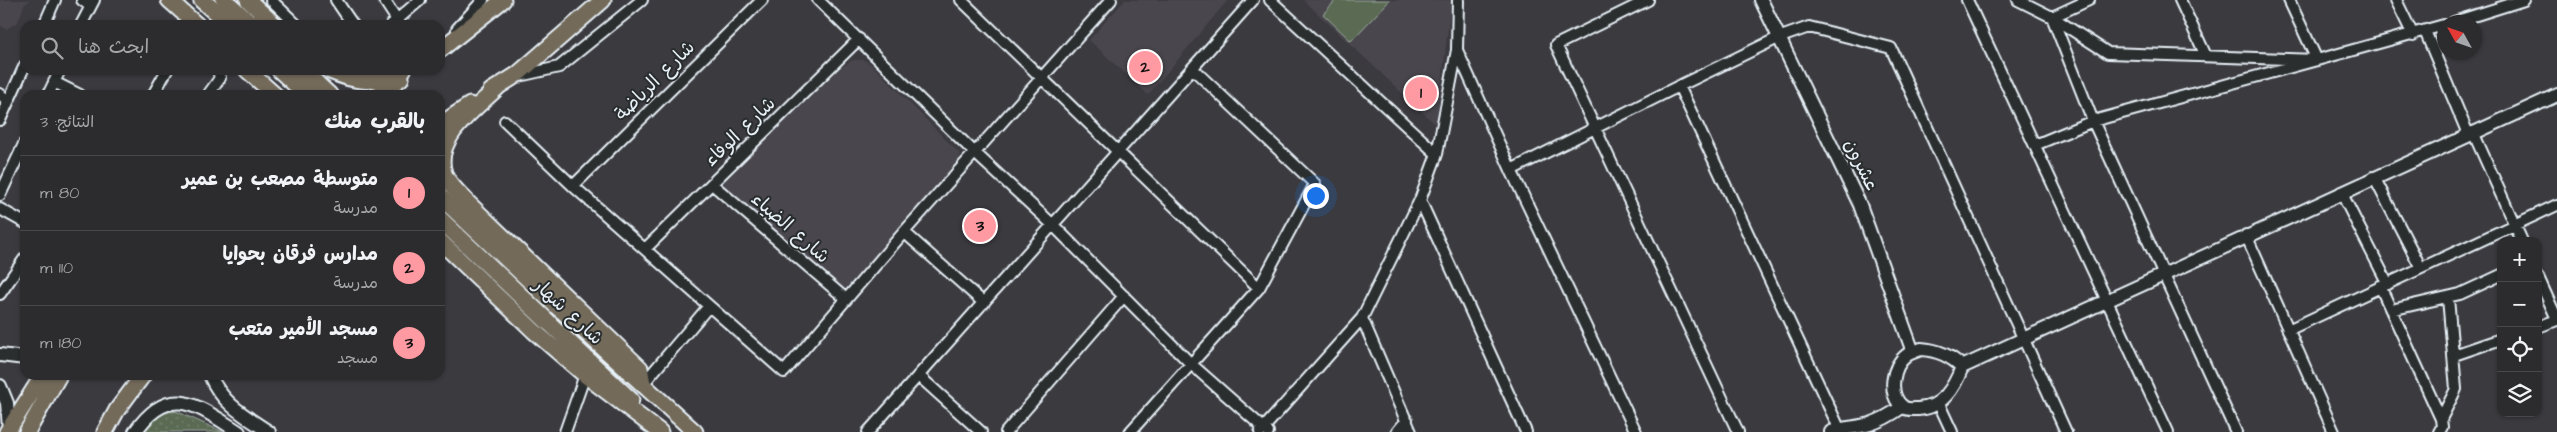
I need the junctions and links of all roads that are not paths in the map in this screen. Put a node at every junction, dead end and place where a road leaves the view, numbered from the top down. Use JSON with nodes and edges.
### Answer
{"nodes":[{"id":1,"x":55,"y":0,"type":"edge"},
{"id":2,"x":169,"y":0,"type":"edge"},
{"id":3,"x":202,"y":0,"type":"edge"},
{"id":4,"x":224,"y":0,"type":"edge"},
{"id":5,"x":248,"y":0,"type":"edge"},
{"id":6,"x":271,"y":0,"type":"edge"},
{"id":7,"x":336,"y":0,"type":"edge"},
{"id":8,"x":384,"y":0,"type":"edge"},
{"id":9,"x":420,"y":0,"type":"edge"},
{"id":10,"x":483,"y":0,"type":"edge"},
{"id":11,"x":503,"y":0,"type":"edge"},
{"id":12,"x":603,"y":0,"type":"edge"},
{"id":13,"x":642,"y":0,"type":"edge"},
{"id":14,"x":762,"y":0,"type":"edge"},
{"id":15,"x":818,"y":0,"type":"edge"},
{"id":16,"x":961,"y":0,"type":"edge"},
{"id":17,"x":1111,"y":0,"type":"edge"},
{"id":18,"x":1253,"y":0,"type":"edge"},
{"id":19,"x":1270,"y":0,"type":"edge"},
{"id":20,"x":1458,"y":0,"type":"edge"},
{"id":21,"x":1648,"y":0,"type":"edge"},
{"id":22,"x":1761,"y":0,"type":"edge"},
{"id":23,"x":1966,"y":0,"type":"edge"},
{"id":24,"x":2018,"y":0,"type":"edge"},
{"id":25,"x":2180,"y":0,"type":"edge"},
{"id":26,"x":2288,"y":0,"type":"edge"},
{"id":27,"x":2396,"y":0,"type":"edge"},
{"id":28,"x":2524,"y":0,"type":"edge"},
{"id":29,"x":2082,"y":1,"type":"edge"},
{"id":30,"x":89,"y":2,"type":"edge"},
{"id":31,"x":2500,"y":4,"type":"edge"},
{"id":32,"x":2472,"y":15,"type":"edge"},
{"id":33,"x":2052,"y":17,"type":"junction"},
{"id":34,"x":46,"y":20,"type":"edge"},
{"id":35,"x":83,"y":20,"type":"edge"},
{"id":36,"x":191,"y":20,"type":"edge"},
{"id":37,"x":224,"y":20,"type":"edge"},
{"id":38,"x":246,"y":20,"type":"edge"},
{"id":39,"x":270,"y":20,"type":"edge"},
{"id":40,"x":293,"y":20,"type":"edge"},
{"id":41,"x":350,"y":20,"type":"edge"},
{"id":42,"x":393,"y":20,"type":"edge"},
{"id":43,"x":396,"y":20,"type":"edge"},
{"id":44,"x":2437,"y":27,"type":"edge"},
{"id":45,"x":2426,"y":31,"type":"junction"},
{"id":46,"x":2413,"y":34,"type":"junction"},
{"id":47,"x":1778,"y":38,"type":"junction"},
{"id":48,"x":859,"y":39,"type":"junction"},
{"id":49,"x":445,"y":44,"type":"edge"},
{"id":50,"x":445,"y":46,"type":"edge"},
{"id":51,"x":1457,"y":50,"type":"junction"},
{"id":52,"x":2206,"y":56,"type":"junction"},
{"id":53,"x":2317,"y":60,"type":"junction"},
{"id":54,"x":1192,"y":69,"type":"junction"},
{"id":55,"x":20,"y":75,"type":"edge"},
{"id":56,"x":58,"y":75,"type":"edge"},
{"id":57,"x":164,"y":75,"type":"edge"},
{"id":58,"x":219,"y":75,"type":"edge"},
{"id":59,"x":253,"y":75,"type":"edge"},
{"id":60,"x":285,"y":75,"type":"edge"},
{"id":61,"x":308,"y":75,"type":"edge"},
{"id":62,"x":340,"y":75,"type":"edge"},
{"id":63,"x":392,"y":75,"type":"edge"},
{"id":64,"x":406,"y":75,"type":"edge"},
{"id":65,"x":513,"y":77,"type":"junction"},
{"id":66,"x":1042,"y":78,"type":"junction"},
{"id":67,"x":54,"y":82,"type":"junction"},
{"id":68,"x":499,"y":86,"type":"junction"},
{"id":69,"x":1679,"y":86,"type":"junction"},
{"id":70,"x":50,"y":90,"type":"edge"},
{"id":71,"x":70,"y":90,"type":"edge"},
{"id":72,"x":156,"y":90,"type":"edge"},
{"id":73,"x":212,"y":90,"type":"edge"},
{"id":74,"x":269,"y":90,"type":"edge"},
{"id":75,"x":302,"y":90,"type":"edge"},
{"id":76,"x":324,"y":90,"type":"edge"},
{"id":77,"x":385,"y":90,"type":"edge"},
{"id":78,"x":0,"y":94,"type":"edge"},
{"id":79,"x":2557,"y":94,"type":"edge"},
{"id":80,"x":8,"y":101,"type":"junction"},
{"id":81,"x":0,"y":120,"type":"edge"},
{"id":82,"x":445,"y":122,"type":"edge"},
{"id":83,"x":505,"y":122,"type":"dead end"},
{"id":84,"x":2093,"y":122,"type":"junction"},
{"id":85,"x":1595,"y":128,"type":"junction"},
{"id":86,"x":2470,"y":133,"type":"junction"},
{"id":87,"x":2034,"y":145,"type":"junction"},
{"id":88,"x":445,"y":146,"type":"edge"},
{"id":89,"x":1118,"y":152,"type":"junction"},
{"id":90,"x":20,"y":153,"type":"edge"},
{"id":91,"x":975,"y":153,"type":"junction"},
{"id":92,"x":1437,"y":154,"type":"junction"},
{"id":93,"x":1511,"y":170,"type":"junction"},
{"id":94,"x":445,"y":176,"type":"edge"},
{"id":95,"x":2374,"y":177,"type":"junction"},
{"id":96,"x":712,"y":184,"type":"junction"},
{"id":97,"x":574,"y":186,"type":"junction"},
{"id":98,"x":2341,"y":192,"type":"junction"},
{"id":99,"x":0,"y":195,"type":"edge"},
{"id":100,"x":1420,"y":200,"type":"junction"},
{"id":101,"x":2557,"y":205,"type":"edge"},
{"id":102,"x":0,"y":209,"type":"edge"},
{"id":103,"x":447,"y":217,"type":"edge"},
{"id":104,"x":20,"y":220,"type":"edge"},
{"id":105,"x":2515,"y":224,"type":"junction"},
{"id":106,"x":1053,"y":225,"type":"junction"},
{"id":107,"x":904,"y":232,"type":"junction"},
{"id":108,"x":2246,"y":235,"type":"junction"},
{"id":109,"x":2520,"y":237,"type":"edge"},
{"id":110,"x":445,"y":246,"type":"edge"},
{"id":111,"x":645,"y":249,"type":"junction"},
{"id":112,"x":20,"y":265,"type":"edge"},
{"id":113,"x":2421,"y":268,"type":"junction"},
{"id":114,"x":2163,"y":273,"type":"junction"},
{"id":115,"x":2497,"y":277,"type":"edge"},
{"id":116,"x":2540,"y":282,"type":"edge"},
{"id":117,"x":2384,"y":285,"type":"junction"},
{"id":118,"x":1259,"y":288,"type":"junction"},
{"id":119,"x":0,"y":294,"type":"edge"},
{"id":120,"x":1124,"y":296,"type":"junction"},
{"id":121,"x":2448,"y":298,"type":"junction"},
{"id":122,"x":2106,"y":299,"type":"junction"},
{"id":123,"x":846,"y":300,"type":"junction"},
{"id":124,"x":984,"y":303,"type":"junction"},
{"id":125,"x":709,"y":306,"type":"junction"},
{"id":126,"x":560,"y":309,"type":"joint"},
{"id":127,"x":2391,"y":310,"type":"junction"},
{"id":128,"x":1362,"y":318,"type":"junction"},
{"id":129,"x":2557,"y":320,"type":"edge"},
{"id":130,"x":548,"y":322,"type":"joint"},
{"id":131,"x":2542,"y":326,"type":"edge"},
{"id":132,"x":2288,"y":330,"type":"junction"},
{"id":133,"x":2024,"y":339,"type":"junction"},
{"id":134,"x":2497,"y":341,"type":"edge"},
{"id":135,"x":1913,"y":352,"type":"junction"},
{"id":136,"x":0,"y":355,"type":"edge"},
{"id":137,"x":2454,"y":356,"type":"junction"},
{"id":138,"x":20,"y":357,"type":"edge"},
{"id":139,"x":1191,"y":364,"type":"junction"},
{"id":140,"x":1962,"y":367,"type":"junction"},
{"id":141,"x":585,"y":375,"type":"junction"},
{"id":142,"x":919,"y":376,"type":"junction"},
{"id":143,"x":40,"y":380,"type":"edge"},
{"id":144,"x":56,"y":380,"type":"edge"},
{"id":145,"x":139,"y":380,"type":"edge"},
{"id":146,"x":213,"y":380,"type":"edge"},
{"id":147,"x":642,"y":384,"type":"junction"},
{"id":148,"x":0,"y":386,"type":"edge"},
{"id":149,"x":1939,"y":404,"type":"junction"},
{"id":150,"x":3,"y":407,"type":"edge"},
{"id":151,"x":1902,"y":407,"type":"junction"},
{"id":152,"x":2440,"y":419,"type":"junction"},
{"id":153,"x":1407,"y":420,"type":"junction"},
{"id":154,"x":8,"y":430,"type":"edge"},
{"id":155,"x":1841,"y":430,"type":"edge"},
{"id":156,"x":1264,"y":431,"type":"edge"},
{"id":157,"x":26,"y":432,"type":"edge"},
{"id":158,"x":105,"y":432,"type":"edge"},
{"id":159,"x":135,"y":432,"type":"edge"},
{"id":160,"x":239,"y":432,"type":"edge"},
{"id":161,"x":269,"y":432,"type":"edge"},
{"id":162,"x":565,"y":432,"type":"edge"},
{"id":163,"x":660,"y":432,"type":"edge"},
{"id":164,"x":664,"y":432,"type":"edge"},
{"id":165,"x":695,"y":432,"type":"edge"},
{"id":166,"x":868,"y":432,"type":"edge"},
{"id":167,"x":981,"y":432,"type":"edge"},
{"id":168,"x":1006,"y":432,"type":"edge"},
{"id":169,"x":1130,"y":432,"type":"edge"},
{"id":170,"x":1397,"y":432,"type":"edge"},
{"id":171,"x":1411,"y":432,"type":"edge"},
{"id":172,"x":1526,"y":432,"type":"edge"},
{"id":173,"x":1636,"y":432,"type":"edge"},
{"id":174,"x":1738,"y":432,"type":"edge"},
{"id":175,"x":1952,"y":432,"type":"edge"},
{"id":176,"x":2066,"y":432,"type":"edge"},
{"id":177,"x":2168,"y":432,"type":"edge"},
{"id":178,"x":2236,"y":432,"type":"edge"},
{"id":179,"x":2334,"y":432,"type":"edge"},
{"id":180,"x":2439,"y":432,"type":"edge"}],
"edges":[{"from":1,"to":34,"type":"street"},
{"from":2,"to":36,"type":"main road"},
{"from":3,"to":37,"type":"highway"},
{"from":4,"to":38,"type":"highway"},
{"from":5,"to":39,"type":"main road"},
{"from":6,"to":40,"type":"street"},
{"from":7,"to":41,"type":"street"},
{"from":8,"to":42,"type":"street"},
{"from":9,"to":43,"type":"street"},
{"from":10,"to":49,"type":"street"},
{"from":11,"to":50,"type":"main road"},
{"from":12,"to":65,"type":"main road"},
{"from":13,"to":65,"type":"street"},
{"from":14,"to":97,"type":"street","name":"شارع الرياضة"},
{"from":15,"to":48,"type":"street"},
{"from":16,"to":66,"type":"street"},
{"from":17,"to":66,"type":"street"},
{"from":18,"to":54,"type":"street"},
{"from":19,"to":92,"type":"street"},
{"from":20,"to":51,"type":"street"},
{"from":21,"to":85,"type":"street"},
{"from":22,"to":47,"type":"street","name":"عشرون"},
{"from":23,"to":87,"type":"street"},
{"from":24,"to":33,"type":"street"},
{"from":25,"to":52,"type":"street"},
{"from":26,"to":53,"type":"street"},
{"from":27,"to":46,"type":"street"},
{"from":28,"to":31,"type":"street"},
{"from":29,"to":33,"type":"street"},
{"from":30,"to":35,"type":"street"},
{"from":31,"to":32,"type":"street"},
{"from":33,"to":52,"type":"street"},
{"from":33,"to":84,"type":"street"},
{"from":44,"to":45,"type":"street"},
{"from":45,"to":46,"type":"street"},
{"from":45,"to":86,"type":"street"},
{"from":46,"to":53,"type":"street"},
{"from":47,"to":69,"type":"street"},
{"from":47,"to":133,"type":"street"},
{"from":47,"to":135,"type":"street","name":"عشرون"},
{"from":48,"to":91,"type":"street"},
{"from":48,"to":96,"type":"street","name":"شارع الوفاء"},
{"from":51,"to":92,"type":"street"},
{"from":51,"to":93,"type":"street"},
{"from":52,"to":53,"type":"street"},
{"from":53,"to":84,"type":"street"},
{"from":54,"to":89,"type":"street"},
{"from":54,"to":118,"type":"street"},
{"from":55,"to":80,"type":"street"},
{"from":56,"to":67,"type":"street"},
{"from":57,"to":72,"type":"street"},
{"from":58,"to":73,"type":"street"},
{"from":59,"to":74,"type":"main road"},
{"from":60,"to":75,"type":"highway"},
{"from":61,"to":76,"type":"highway"},
{"from":62,"to":63,"type":"main road"},
{"from":64,"to":77,"type":"main road"},
{"from":65,"to":68,"type":"main road"},
{"from":66,"to":89,"type":"street"},
{"from":66,"to":91,"type":"street"},
{"from":67,"to":70,"type":"street"},
{"from":67,"to":71,"type":"street"},
{"from":68,"to":82,"type":"main road"},
{"from":68,"to":88,"type":"main road"},
{"from":69,"to":85,"type":"street"},
{"from":69,"to":155,"type":"street"},
{"from":78,"to":80,"type":"street"},
{"from":79,"to":86,"type":"street"},
{"from":80,"to":81,"type":"street"},
{"from":83,"to":97,"type":"street"},
{"from":84,"to":87,"type":"street"},
{"from":84,"to":114,"type":"street"},
{"from":85,"to":93,"type":"street"},
{"from":85,"to":174,"type":"street"},
{"from":86,"to":95,"type":"street"},
{"from":86,"to":105,"type":"street"},
{"from":87,"to":122,"type":"street"},
{"from":89,"to":106,"type":"street"},
{"from":89,"to":118,"type":"street"},
{"from":90,"to":99,"type":"street"},
{"from":91,"to":106,"type":"street"},
{"from":91,"to":107,"type":"street"},
{"from":92,"to":100,"type":"street"},
{"from":93,"to":173,"type":"street"},
{"from":94,"to":147,"type":"main road"},
{"from":95,"to":98,"type":"street"},
{"from":95,"to":113,"type":"street"},
{"from":96,"to":111,"type":"street","name":"شارع الوفاء"},
{"from":96,"to":123,"type":"street","name":"شارع الضياء"},
{"from":97,"to":111,"type":"street"},
{"from":98,"to":108,"type":"street"},
{"from":98,"to":117,"type":"street"},
{"from":100,"to":128,"type":"street"},
{"from":100,"to":172,"type":"street"},
{"from":101,"to":105,"type":"street"},
{"from":102,"to":104,"type":"street"},
{"from":103,"to":126,"type":"highway"},
{"from":103,"to":130,"type":"highway","name":"شارع شهار"},
{"from":105,"to":109,"type":"street"},
{"from":105,"to":113,"type":"street"},
{"from":106,"to":120,"type":"street"},
{"from":106,"to":124,"type":"street"},
{"from":107,"to":123,"type":"street"},
{"from":107,"to":124,"type":"street"},
{"from":108,"to":114,"type":"street"},
{"from":108,"to":132,"type":"street"},
{"from":110,"to":141,"type":"main road"},
{"from":111,"to":125,"type":"street"},
{"from":112,"to":119,"type":"street"},
{"from":113,"to":117,"type":"street"},
{"from":114,"to":122,"type":"street"},
{"from":114,"to":178,"type":"street"},
{"from":115,"to":121,"type":"street"},
{"from":116,"to":129,"type":"street"},
{"from":117,"to":127,"type":"street"},
{"from":117,"to":132,"type":"street"},
{"from":118,"to":139,"type":"street"},
{"from":120,"to":139,"type":"street"},
{"from":120,"to":168,"type":"street"},
{"from":121,"to":127,"type":"street"},
{"from":121,"to":137,"type":"street"},
{"from":122,"to":133,"type":"street"},
{"from":122,"to":177,"type":"street"},
{"from":123,"to":125,"type":"street"},
{"from":124,"to":142,"type":"street"},
{"from":125,"to":147,"type":"street"},
{"from":126,"to":147,"type":"main road","name":"شارع شهار"},
{"from":127,"to":152,"type":"street"},
{"from":128,"to":153,"type":"street"},
{"from":128,"to":156,"type":"street"},
{"from":129,"to":131,"type":"street"},
{"from":130,"to":164,"type":"main road","name":"شارع شهار"},
{"from":132,"to":179,"type":"street"},
{"from":133,"to":140,"type":"street"},
{"from":133,"to":176,"type":"street"},
{"from":134,"to":137,"type":"street"},
{"from":135,"to":140,"type":"street"},
{"from":135,"to":151,"type":"street"},
{"from":136,"to":138,"type":"street"},
{"from":137,"to":152,"type":"street"},
{"from":139,"to":156,"type":"street"},
{"from":139,"to":169,"type":"street"},
{"from":140,"to":149,"type":"street"},
{"from":141,"to":162,"type":"street"},
{"from":141,"to":163,"type":"main road"},
{"from":142,"to":166,"type":"street"},
{"from":142,"to":167,"type":"street"},
{"from":143,"to":154,"type":"main road"},
{"from":144,"to":157,"type":"main road"},
{"from":145,"to":158,"type":"main road"},
{"from":146,"to":161,"type":"street"},
{"from":147,"to":165,"type":"main road","name":"شارع شهار"},
{"from":148,"to":150,"type":"street"},
{"from":149,"to":151,"type":"street"},
{"from":149,"to":175,"type":"street"},
{"from":150,"to":154,"type":"street"},
{"from":151,"to":155,"type":"street"},
{"from":152,"to":180,"type":"street"},
{"from":153,"to":170,"type":"street"},
{"from":153,"to":171,"type":"street"},
{"from":159,"to":160,"type":"street"}]}
